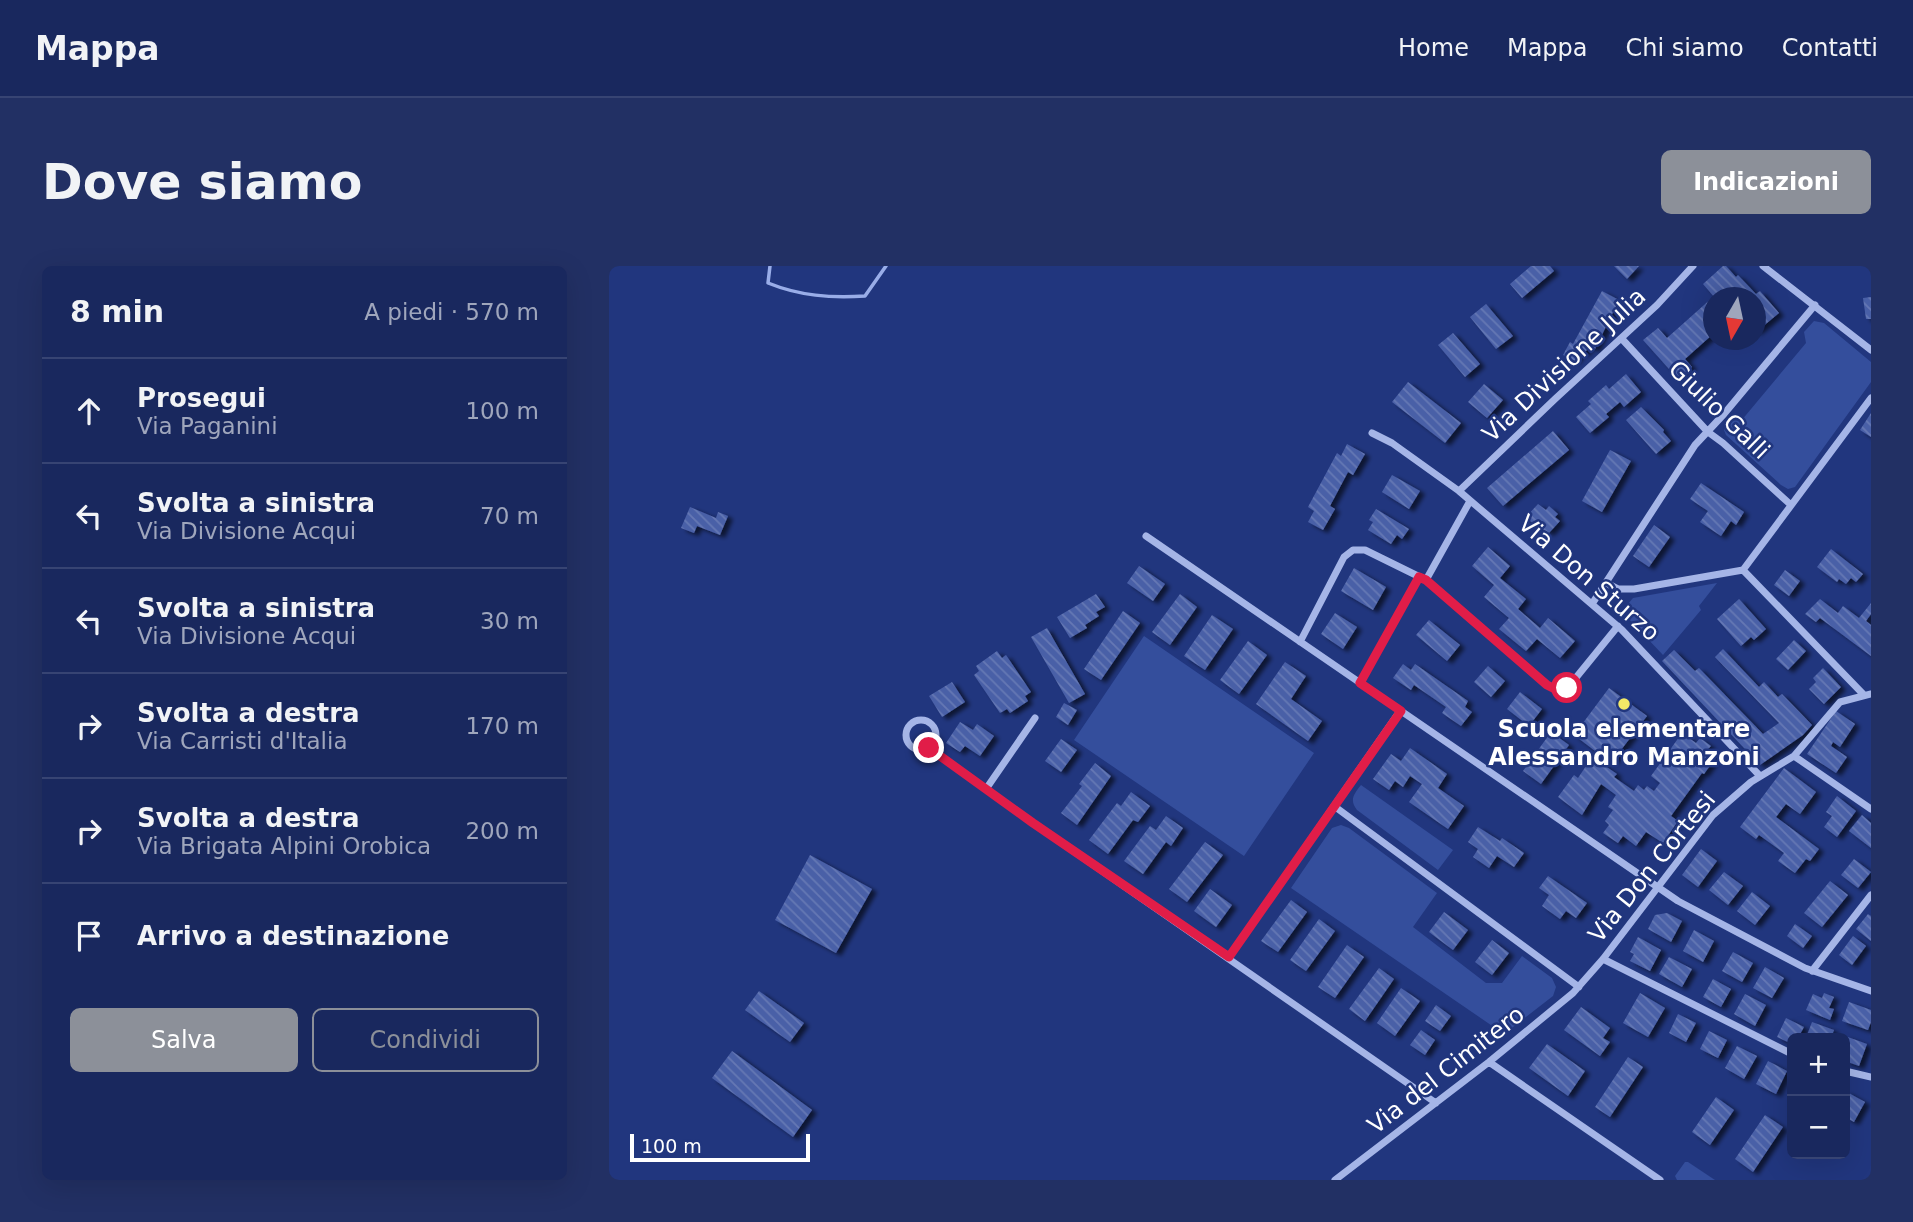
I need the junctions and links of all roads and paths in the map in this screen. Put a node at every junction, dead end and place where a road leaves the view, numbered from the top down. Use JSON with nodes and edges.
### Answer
{"nodes":[{"id":1,"x":1693,"y":266,"type":"edge"},
{"id":2,"x":1763,"y":266,"type":"edge"},
{"id":3,"x":1815,"y":305,"type":"junction"},
{"id":4,"x":1622,"y":339,"type":"junction"},
{"id":5,"x":1871,"y":350,"type":"edge"},
{"id":6,"x":1871,"y":398,"type":"edge"},
{"id":7,"x":1708,"y":432,"type":"junction"},
{"id":8,"x":1372,"y":433,"type":"dead end"},
{"id":9,"x":1459,"y":491,"type":"junction"},
{"id":10,"x":1470,"y":500,"type":"junction"},
{"id":11,"x":1791,"y":505,"type":"junction"},
{"id":12,"x":1146,"y":536,"type":"dead end"},
{"id":13,"x":1743,"y":570,"type":"junction"},
{"id":14,"x":1422,"y":578,"type":"junction"},
{"id":15,"x":1606,"y":583,"type":"junction"},
{"id":16,"x":1592,"y":604,"type":"junction"},
{"id":17,"x":1618,"y":626,"type":"junction"},
{"id":18,"x":1300,"y":642,"type":"junction"},
{"id":19,"x":1360,"y":683,"type":"junction"},
{"id":20,"x":1868,"y":694,"type":"edge"},
{"id":21,"x":1401,"y":711,"type":"junction"},
{"id":22,"x":1035,"y":718,"type":"dead end"},
{"id":23,"x":929,"y":748,"type":"junction"},
{"id":24,"x":1794,"y":756,"type":"junction"},
{"id":25,"x":1760,"y":775,"type":"junction"},
{"id":26,"x":986,"y":789,"type":"junction"},
{"id":27,"x":1334,"y":806,"type":"junction"},
{"id":28,"x":1871,"y":809,"type":"edge"},
{"id":29,"x":1657,"y":887,"type":"junction"},
{"id":30,"x":1871,"y":895,"type":"edge"},
{"id":31,"x":1229,"y":957,"type":"junction"},
{"id":32,"x":1603,"y":959,"type":"junction"},
{"id":33,"x":1812,"y":971,"type":"junction"},
{"id":34,"x":1579,"y":987,"type":"junction"},
{"id":35,"x":1871,"y":991,"type":"edge"},
{"id":36,"x":1787,"y":1051,"type":"edge"},
{"id":37,"x":1489,"y":1062,"type":"junction"},
{"id":38,"x":1850,"y":1072,"type":"edge"},
{"id":39,"x":1871,"y":1077,"type":"edge"},
{"id":40,"x":1436,"y":1103,"type":"junction"},
{"id":41,"x":1335,"y":1180,"type":"edge"},
{"id":42,"x":1660,"y":1180,"type":"edge"}],
"edges":[{"from":1,"to":4,"type":"street","name":"Via Divisione Julia"},
{"from":2,"to":3,"type":"street"},
{"from":3,"to":5,"type":"street"},
{"from":3,"to":7,"type":"street"},
{"from":4,"to":7,"type":"street","name":"Giulio Galli"},
{"from":4,"to":9,"type":"street","name":"Via Divisione Julia"},
{"from":6,"to":11,"type":"street"},
{"from":7,"to":11,"type":"street","name":"Giulio Galli"},
{"from":7,"to":15,"type":"street"},
{"from":8,"to":9,"type":"street","name":"Via Don Sturzo"},
{"from":9,"to":10,"type":"street","name":"Via Don Sturzo"},
{"from":10,"to":14,"type":"street"},
{"from":10,"to":16,"type":"street","name":"Via Don Sturzo"},
{"from":11,"to":13,"type":"street"},
{"from":12,"to":18,"type":"street"},
{"from":13,"to":15,"type":"street"},
{"from":13,"to":20,"type":"street"},
{"from":14,"to":17,"type":"street"},
{"from":14,"to":18,"type":"street"},
{"from":14,"to":19,"type":"street"},
{"from":15,"to":16,"type":"street"},
{"from":16,"to":17,"type":"street","name":"Via Don Sturzo"},
{"from":17,"to":25,"type":"street","name":"Via Don Sturzo"},
{"from":18,"to":19,"type":"street"},
{"from":19,"to":21,"type":"street"},
{"from":20,"to":24,"type":"street"},
{"from":21,"to":27,"type":"street"},
{"from":21,"to":29,"type":"street"},
{"from":22,"to":26,"type":"street"},
{"from":23,"to":23,"type":"street"},
{"from":23,"to":26,"type":"street"},
{"from":24,"to":25,"type":"street","name":"Via Don Cortesi"},
{"from":24,"to":28,"type":"street"},
{"from":25,"to":29,"type":"street","name":"Via Don Cortesi"},
{"from":26,"to":31,"type":"street"},
{"from":27,"to":31,"type":"street"},
{"from":27,"to":34,"type":"street"},
{"from":29,"to":32,"type":"street","name":"Via Don Cortesi"},
{"from":29,"to":33,"type":"street"},
{"from":30,"to":33,"type":"street"},
{"from":31,"to":40,"type":"street"},
{"from":32,"to":34,"type":"street","name":"Via Don Cortesi"},
{"from":32,"to":36,"type":"street"},
{"from":33,"to":35,"type":"street"},
{"from":34,"to":37,"type":"street","name":"Via del Cimitero"},
{"from":37,"to":40,"type":"street","name":"Via del Cimitero"},
{"from":37,"to":42,"type":"street"},
{"from":38,"to":39,"type":"street"},
{"from":40,"to":41,"type":"street","name":"Via del Cimitero"}]}
